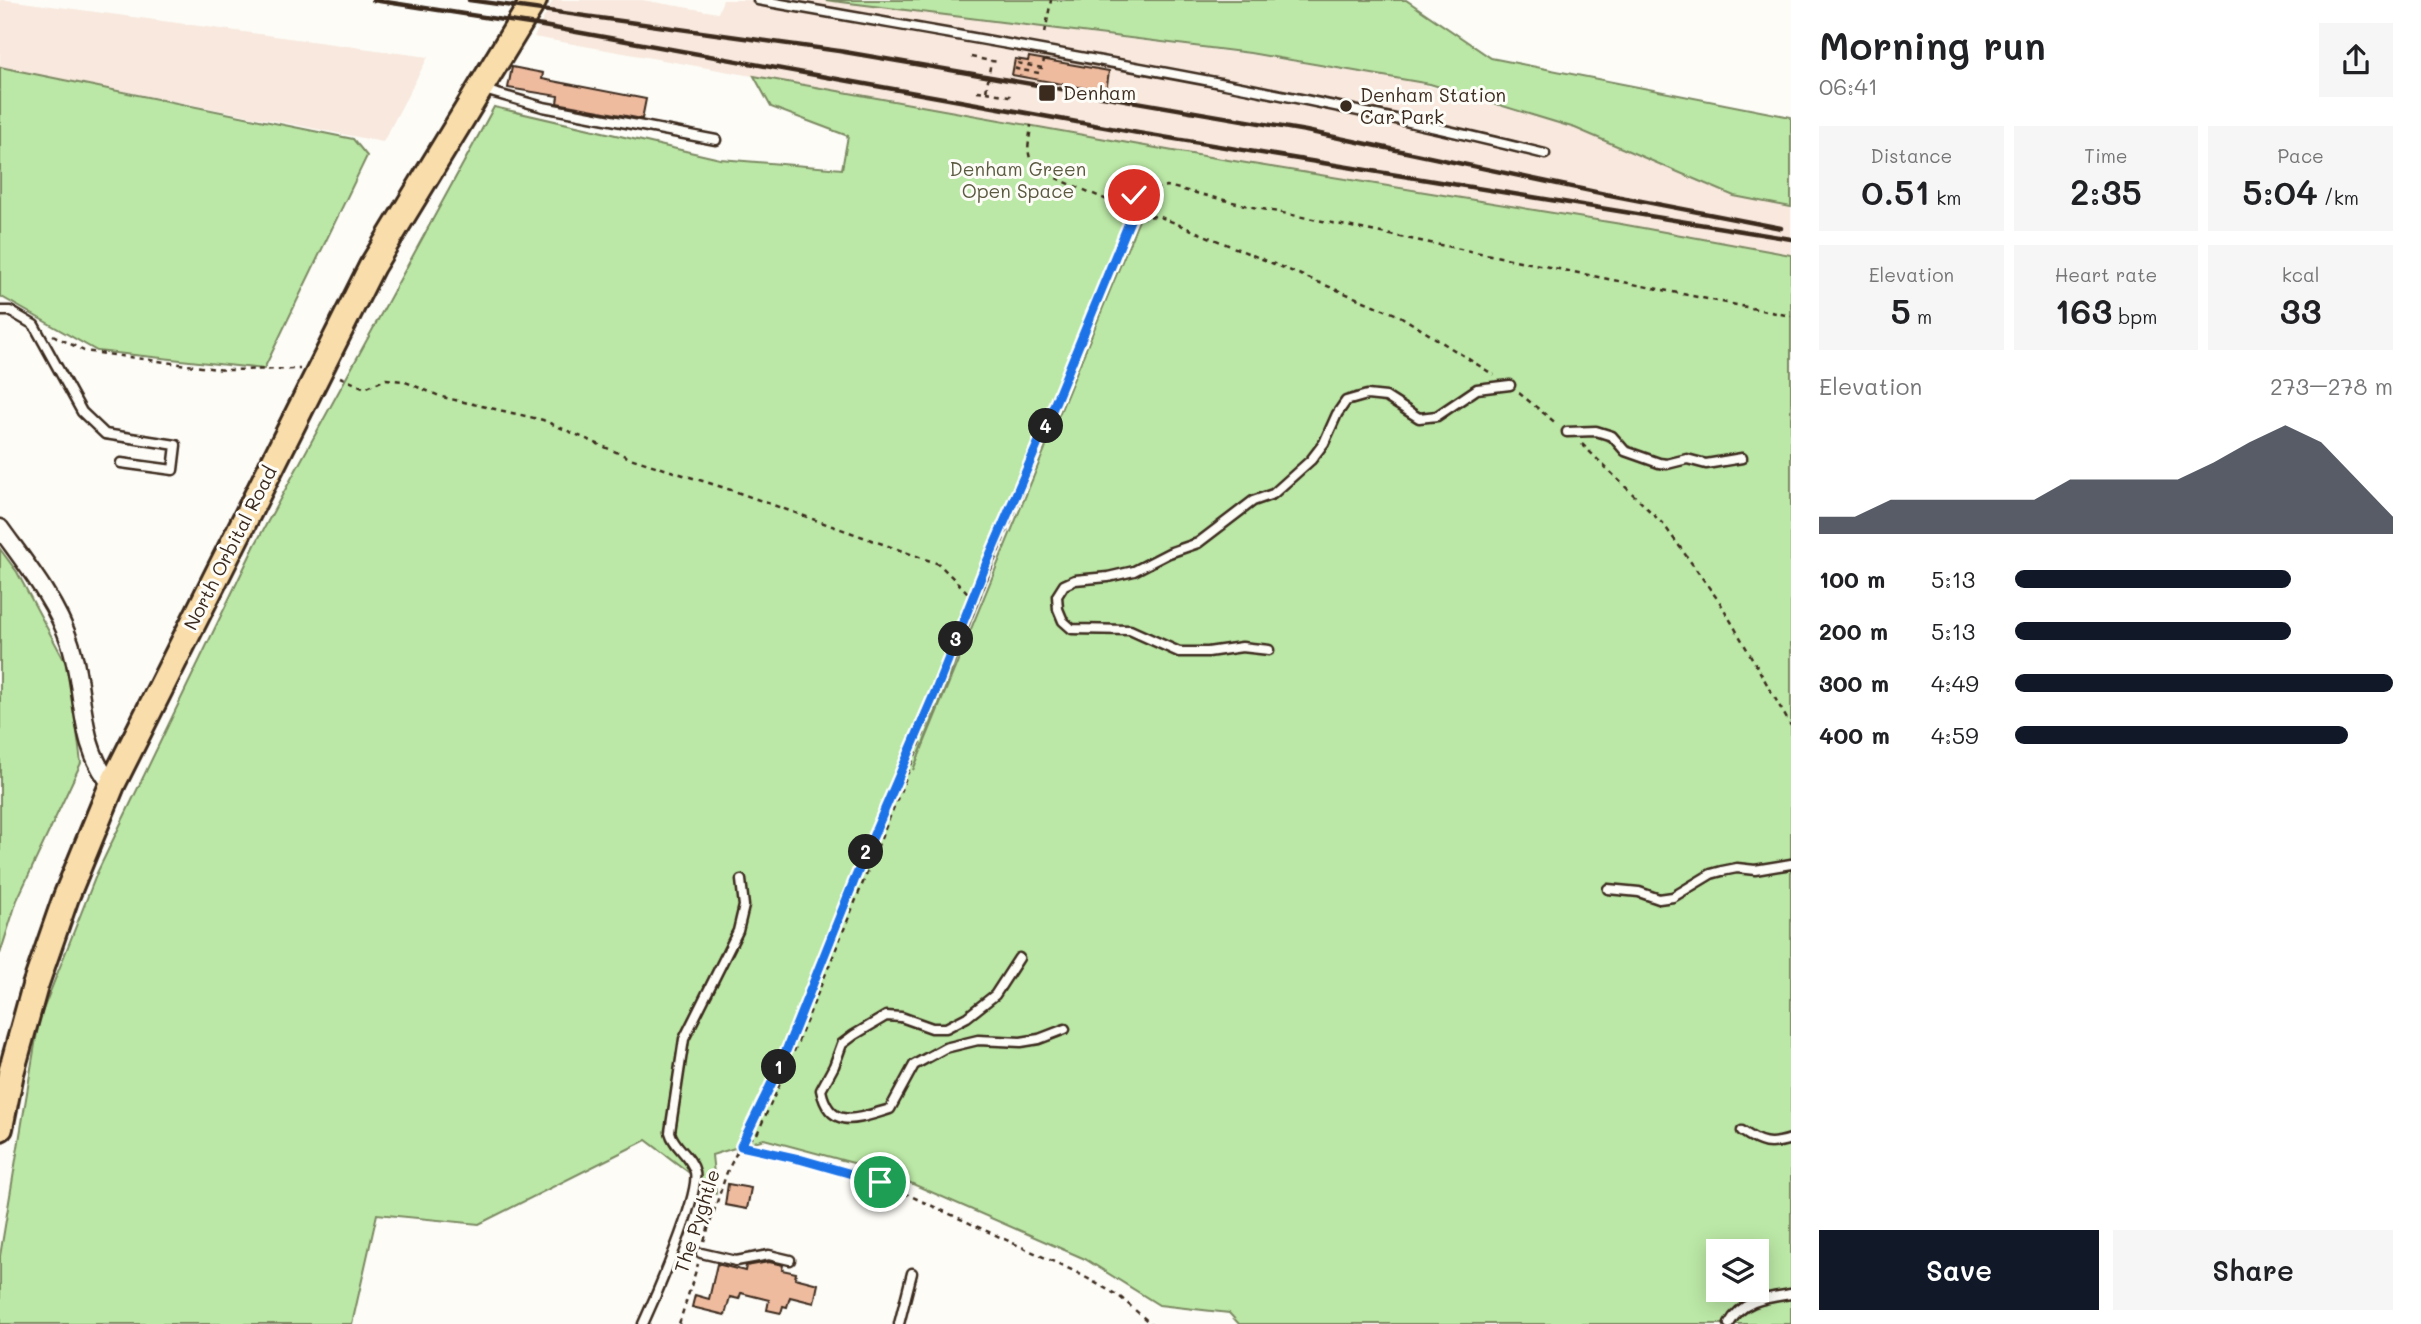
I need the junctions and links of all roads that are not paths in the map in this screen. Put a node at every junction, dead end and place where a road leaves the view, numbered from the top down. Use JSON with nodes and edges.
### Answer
{"nodes":[{"id":1,"x":534,"y":0,"type":"edge"},
{"id":2,"x":758,"y":0,"type":"edge"},
{"id":3,"x":481,"y":89,"type":"junction"},
{"id":4,"x":716,"y":140,"type":"dead end"},
{"id":5,"x":1545,"y":154,"type":"dead end"},
{"id":6,"x":0,"y":311,"type":"edge"},
{"id":7,"x":1510,"y":386,"type":"road end"},
{"id":8,"x":1567,"y":432,"type":"road end"},
{"id":9,"x":1742,"y":458,"type":"dead end"},
{"id":10,"x":121,"y":463,"type":"dead end"},
{"id":11,"x":0,"y":528,"type":"edge"},
{"id":12,"x":1269,"y":650,"type":"dead end"},
{"id":13,"x":112,"y":785,"type":"junction"},
{"id":14,"x":1791,"y":864,"type":"edge"},
{"id":15,"x":741,"y":880,"type":"dead end"},
{"id":16,"x":1608,"y":889,"type":"dead end"},
{"id":17,"x":1019,"y":958,"type":"dead end"},
{"id":18,"x":1065,"y":1029,"type":"dead end"},
{"id":19,"x":0,"y":1128,"type":"edge"},
{"id":20,"x":1742,"y":1131,"type":"dead end"},
{"id":21,"x":1791,"y":1139,"type":"edge"},
{"id":22,"x":701,"y":1253,"type":"road end"},
{"id":23,"x":790,"y":1260,"type":"dead end"},
{"id":24,"x":912,"y":1273,"type":"dead end"},
{"id":25,"x":1791,"y":1294,"type":"edge"},
{"id":26,"x":643,"y":1324,"type":"edge"},
{"id":27,"x":899,"y":1324,"type":"edge"},
{"id":28,"x":1729,"y":1324,"type":"edge"}],
"edges":[{"from":1,"to":3,"type":"main road","name":"North Orbital Road"},
{"from":2,"to":5,"type":"lane"},
{"from":3,"to":4,"type":"lane"},
{"from":3,"to":13,"type":"main road","name":"North Orbital Road"},
{"from":6,"to":10,"type":"lane"},
{"from":7,"to":12,"type":"lane"},
{"from":8,"to":9,"type":"lane"},
{"from":11,"to":13,"type":"street"},
{"from":13,"to":19,"type":"main road","name":"North Orbital Road"},
{"from":14,"to":16,"type":"lane"},
{"from":15,"to":26,"type":"lane"},
{"from":17,"to":18,"type":"lane"},
{"from":20,"to":21,"type":"lane"},
{"from":22,"to":23,"type":"lane"},
{"from":24,"to":27,"type":"lane"},
{"from":25,"to":28,"type":"lane"}]}
